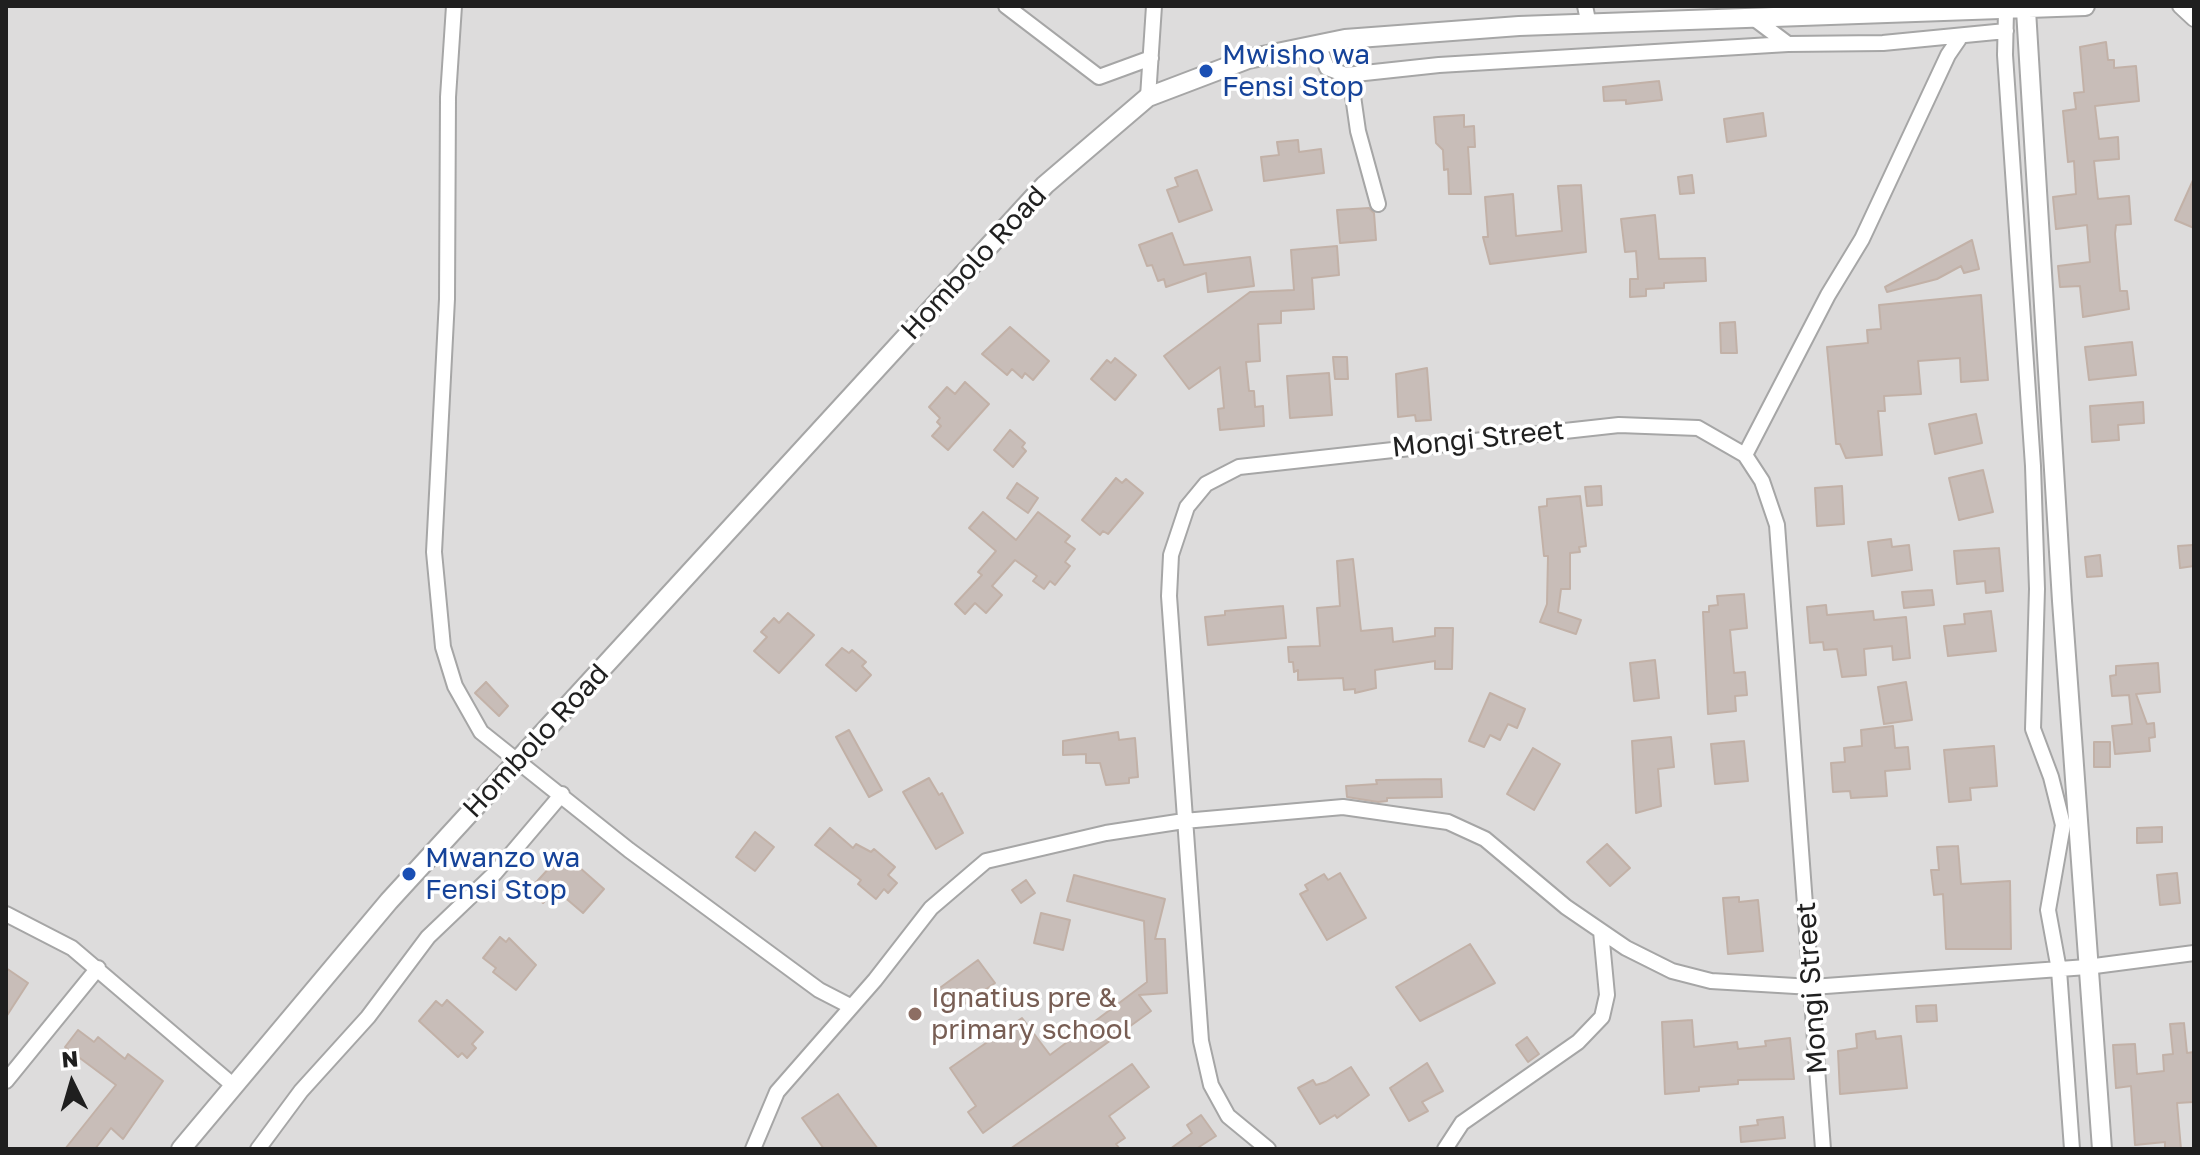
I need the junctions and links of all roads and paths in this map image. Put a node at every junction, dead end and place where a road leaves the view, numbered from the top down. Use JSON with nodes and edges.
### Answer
{"nodes":[{"id":1,"x":454,"y":6,"type":"edge"},
{"id":2,"x":1006,"y":6,"type":"edge"},
{"id":3,"x":1154,"y":6,"type":"edge"},
{"id":4,"x":1585,"y":6,"type":"edge"},
{"id":5,"x":2085,"y":6,"type":"edge"},
{"id":6,"x":2180,"y":6,"type":"edge"},
{"id":7,"x":2025,"y":8,"type":"edge"},
{"id":8,"x":1907,"y":10,"type":"edge"},
{"id":9,"x":2006,"y":11,"type":"junction"},
{"id":10,"x":2194,"y":19,"type":"edge"},
{"id":11,"x":1756,"y":20,"type":"junction"},
{"id":12,"x":1589,"y":25,"type":"junction"},
{"id":13,"x":2006,"y":31,"type":"junction"},
{"id":14,"x":1961,"y":36,"type":"junction"},
{"id":15,"x":1318,"y":44,"type":"junction"},
{"id":16,"x":1788,"y":44,"type":"junction"},
{"id":17,"x":1151,"y":58,"type":"junction"},
{"id":18,"x":1350,"y":75,"type":"junction"},
{"id":19,"x":1148,"y":97,"type":"junction"},
{"id":20,"x":1378,"y":204,"type":"dead end"},
{"id":21,"x":1745,"y":455,"type":"junction"},
{"id":22,"x":518,"y":762,"type":"junction"},
{"id":23,"x":562,"y":794,"type":"junction"},
{"id":24,"x":1184,"y":821,"type":"junction"},
{"id":25,"x":6,"y":914,"type":"edge"},
{"id":26,"x":1601,"y":931,"type":"junction"},
{"id":27,"x":2194,"y":953,"type":"edge"},
{"id":28,"x":2087,"y":967,"type":"junction"},
{"id":29,"x":98,"y":968,"type":"junction"},
{"id":30,"x":2059,"y":970,"type":"junction"},
{"id":31,"x":1812,"y":987,"type":"junction"},
{"id":32,"x":850,"y":1006,"type":"junction"},
{"id":33,"x":6,"y":1081,"type":"edge"},
{"id":34,"x":234,"y":1086,"type":"junction"},
{"id":35,"x":181,"y":1149,"type":"edge"},
{"id":36,"x":258,"y":1149,"type":"edge"},
{"id":37,"x":753,"y":1149,"type":"edge"},
{"id":38,"x":1268,"y":1149,"type":"edge"},
{"id":39,"x":1445,"y":1149,"type":"edge"},
{"id":40,"x":1823,"y":1149,"type":"edge"},
{"id":41,"x":2072,"y":1149,"type":"edge"},
{"id":42,"x":2102,"y":1149,"type":"edge"}],
"edges":[{"from":1,"to":22,"type":"street"},
{"from":2,"to":17,"type":"street"},
{"from":3,"to":17,"type":"street"},
{"from":4,"to":12,"type":"street"},
{"from":5,"to":7,"type":"street","name":"Hombolo Road"},
{"from":6,"to":10,"type":"street"},
{"from":7,"to":9,"type":"street","name":"Hombolo Road"},
{"from":7,"to":28,"type":"street"},
{"from":8,"to":9,"type":"street","name":"Hombolo Road"},
{"from":8,"to":11,"type":"street","name":"Hombolo Road"},
{"from":9,"to":13,"type":"street"},
{"from":11,"to":12,"type":"street","name":"Hombolo Road"},
{"from":11,"to":16,"type":"street"},
{"from":12,"to":15,"type":"street","name":"Hombolo Road"},
{"from":13,"to":14,"type":"street"},
{"from":13,"to":30,"type":"street"},
{"from":14,"to":16,"type":"street"},
{"from":14,"to":21,"type":"street"},
{"from":15,"to":18,"type":"street"},
{"from":15,"to":19,"type":"street","name":"Hombolo Road"},
{"from":16,"to":18,"type":"street"},
{"from":17,"to":19,"type":"street"},
{"from":18,"to":20,"type":"street"},
{"from":19,"to":22,"type":"street","name":"Hombolo Road"},
{"from":21,"to":24,"type":"street","name":"Mongi Street"},
{"from":21,"to":31,"type":"street","name":"Mongi Street"},
{"from":22,"to":23,"type":"street"},
{"from":22,"to":34,"type":"street","name":"Hombolo Road"},
{"from":23,"to":32,"type":"street"},
{"from":23,"to":36,"type":"street"},
{"from":24,"to":26,"type":"street"},
{"from":24,"to":32,"type":"street"},
{"from":24,"to":38,"type":"street","name":"Mongi Street"},
{"from":25,"to":29,"type":"street"},
{"from":26,"to":31,"type":"street"},
{"from":26,"to":39,"type":"street"},
{"from":27,"to":28,"type":"street"},
{"from":28,"to":30,"type":"street"},
{"from":28,"to":42,"type":"street"},
{"from":29,"to":33,"type":"street"},
{"from":29,"to":34,"type":"street"},
{"from":30,"to":31,"type":"street"},
{"from":30,"to":41,"type":"street"},
{"from":31,"to":40,"type":"street","name":"Mongi Street"},
{"from":32,"to":37,"type":"street"},
{"from":34,"to":35,"type":"street","name":"Hombolo Road"}]}
